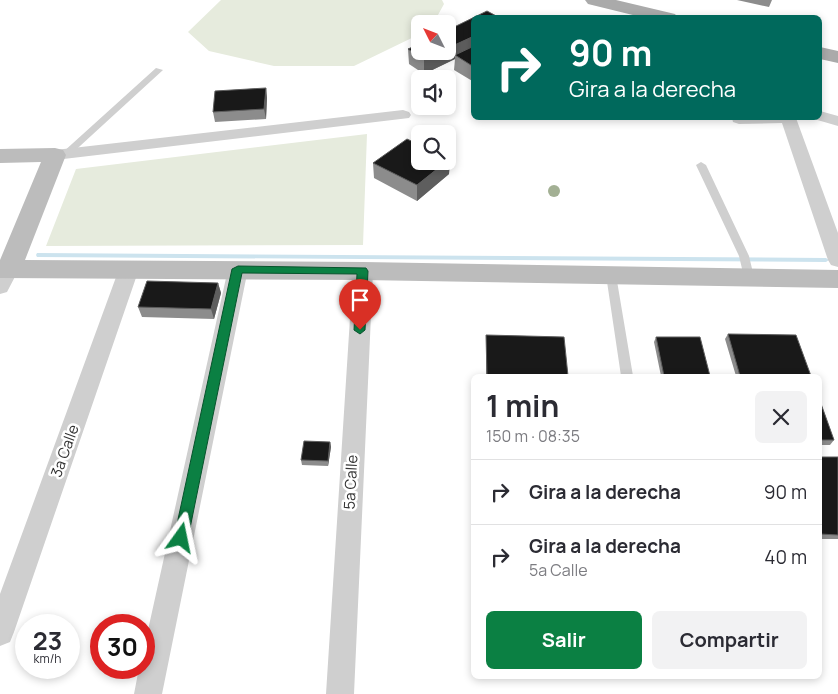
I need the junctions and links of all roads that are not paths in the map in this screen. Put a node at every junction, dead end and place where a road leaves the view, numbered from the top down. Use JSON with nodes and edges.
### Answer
{"nodes":[{"id":1,"x":594,"y":0,"type":"edge"},
{"id":2,"x":656,"y":15,"type":"edge"},
{"id":3,"x":159,"y":70,"type":"dead end"},
{"id":4,"x":403,"y":115,"type":"dead end"},
{"id":5,"x":822,"y":117,"type":"edge"},
{"id":6,"x":789,"y":120,"type":"edge"},
{"id":7,"x":838,"y":121,"type":"edge"},
{"id":8,"x":60,"y":155,"type":"junction"},
{"id":9,"x":0,"y":156,"type":"edge"},
{"id":10,"x":701,"y":165,"type":"dead end"},
{"id":11,"x":838,"y":260,"type":"edge"},
{"id":12,"x":129,"y":269,"type":"junction"},
{"id":13,"x":238,"y":269,"type":"junction"},
{"id":14,"x":363,"y":271,"type":"junction"},
{"id":15,"x":3,"y":275,"type":"edge"},
{"id":16,"x":611,"y":275,"type":"junction"},
{"id":17,"x":749,"y":277,"type":"junction"},
{"id":18,"x":838,"y":279,"type":"edge"},
{"id":19,"x":627,"y":374,"type":"edge"},
{"id":20,"x":0,"y":632,"type":"edge"},
{"id":21,"x":148,"y":694,"type":"edge"},
{"id":22,"x":340,"y":694,"type":"edge"}],
"edges":[{"from":1,"to":2,"type":"main road"},
{"from":3,"to":8,"type":"lane"},
{"from":4,"to":8,"type":"street"},
{"from":5,"to":7,"type":"street"},
{"from":6,"to":11,"type":"street"},
{"from":8,"to":9,"type":"main road"},
{"from":8,"to":15,"type":"main road"},
{"from":10,"to":17,"type":"lane"},
{"from":12,"to":13,"type":"main road"},
{"from":12,"to":15,"type":"main road"},
{"from":12,"to":20,"type":"street","name":"3a Calle"},
{"from":13,"to":14,"type":"main road"},
{"from":13,"to":21,"type":"street"},
{"from":14,"to":16,"type":"main road"},
{"from":14,"to":22,"type":"street","name":"5a Calle"},
{"from":16,"to":17,"type":"main road"},
{"from":16,"to":19,"type":"lane"},
{"from":17,"to":18,"type":"main road"}]}
